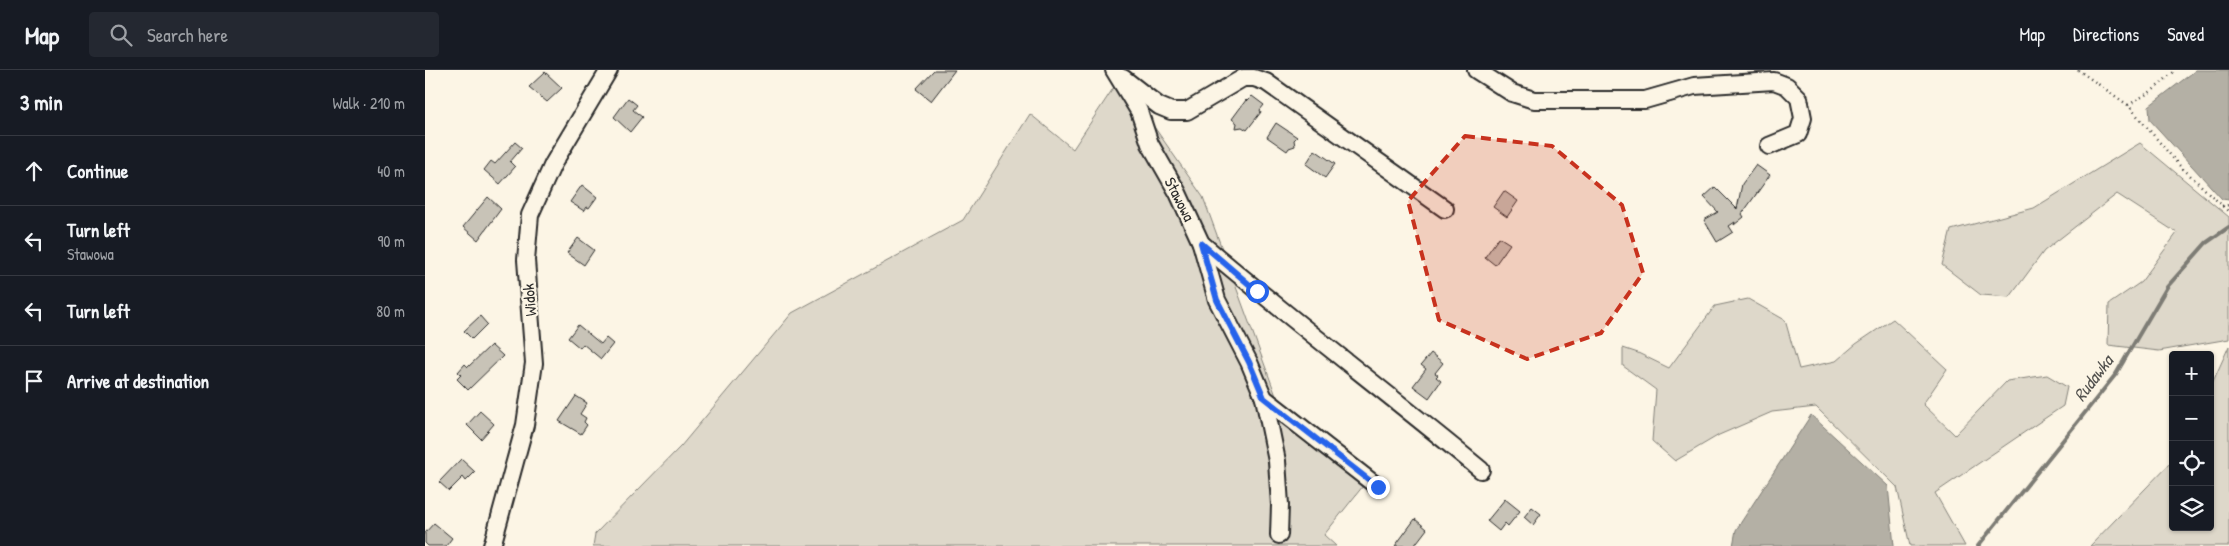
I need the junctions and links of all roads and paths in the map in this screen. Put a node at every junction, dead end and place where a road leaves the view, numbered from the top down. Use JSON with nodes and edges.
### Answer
{"nodes":[{"id":1,"x":609,"y":70,"type":"edge"},
{"id":2,"x":1475,"y":70,"type":"edge"},
{"id":3,"x":2078,"y":70,"type":"edge"},
{"id":4,"x":2176,"y":70,"type":"edge"},
{"id":5,"x":1115,"y":71,"type":"edge"},
{"id":6,"x":2128,"y":105,"type":"junction"},
{"id":7,"x":1769,"y":146,"type":"dead end"},
{"id":8,"x":2229,"y":205,"type":"edge"},
{"id":9,"x":2223,"y":206,"type":"junction"},
{"id":10,"x":1445,"y":209,"type":"dead end"},
{"id":11,"x":2229,"y":212,"type":"edge"},
{"id":12,"x":1201,"y":243,"type":"junction"},
{"id":13,"x":1264,"y":398,"type":"junction"},
{"id":14,"x":1481,"y":470,"type":"dead end"},
{"id":15,"x":1378,"y":487,"type":"dead end"},
{"id":16,"x":1279,"y":535,"type":"dead end"},
{"id":17,"x":492,"y":546,"type":"edge"}],
"edges":[{"from":1,"to":17,"type":"street","name":"Widok"},
{"from":2,"to":7,"type":"street"},
{"from":3,"to":6,"type":"path"},
{"from":4,"to":6,"type":"path"},
{"from":5,"to":10,"type":"street"},
{"from":5,"to":12,"type":"street","name":"Stawowa"},
{"from":6,"to":9,"type":"path"},
{"from":8,"to":9,"type":"path"},
{"from":9,"to":11,"type":"path"},
{"from":12,"to":13,"type":"street","name":"Stawowa"},
{"from":12,"to":14,"type":"street"},
{"from":13,"to":15,"type":"street"},
{"from":13,"to":16,"type":"street","name":"Stawowa"}]}
